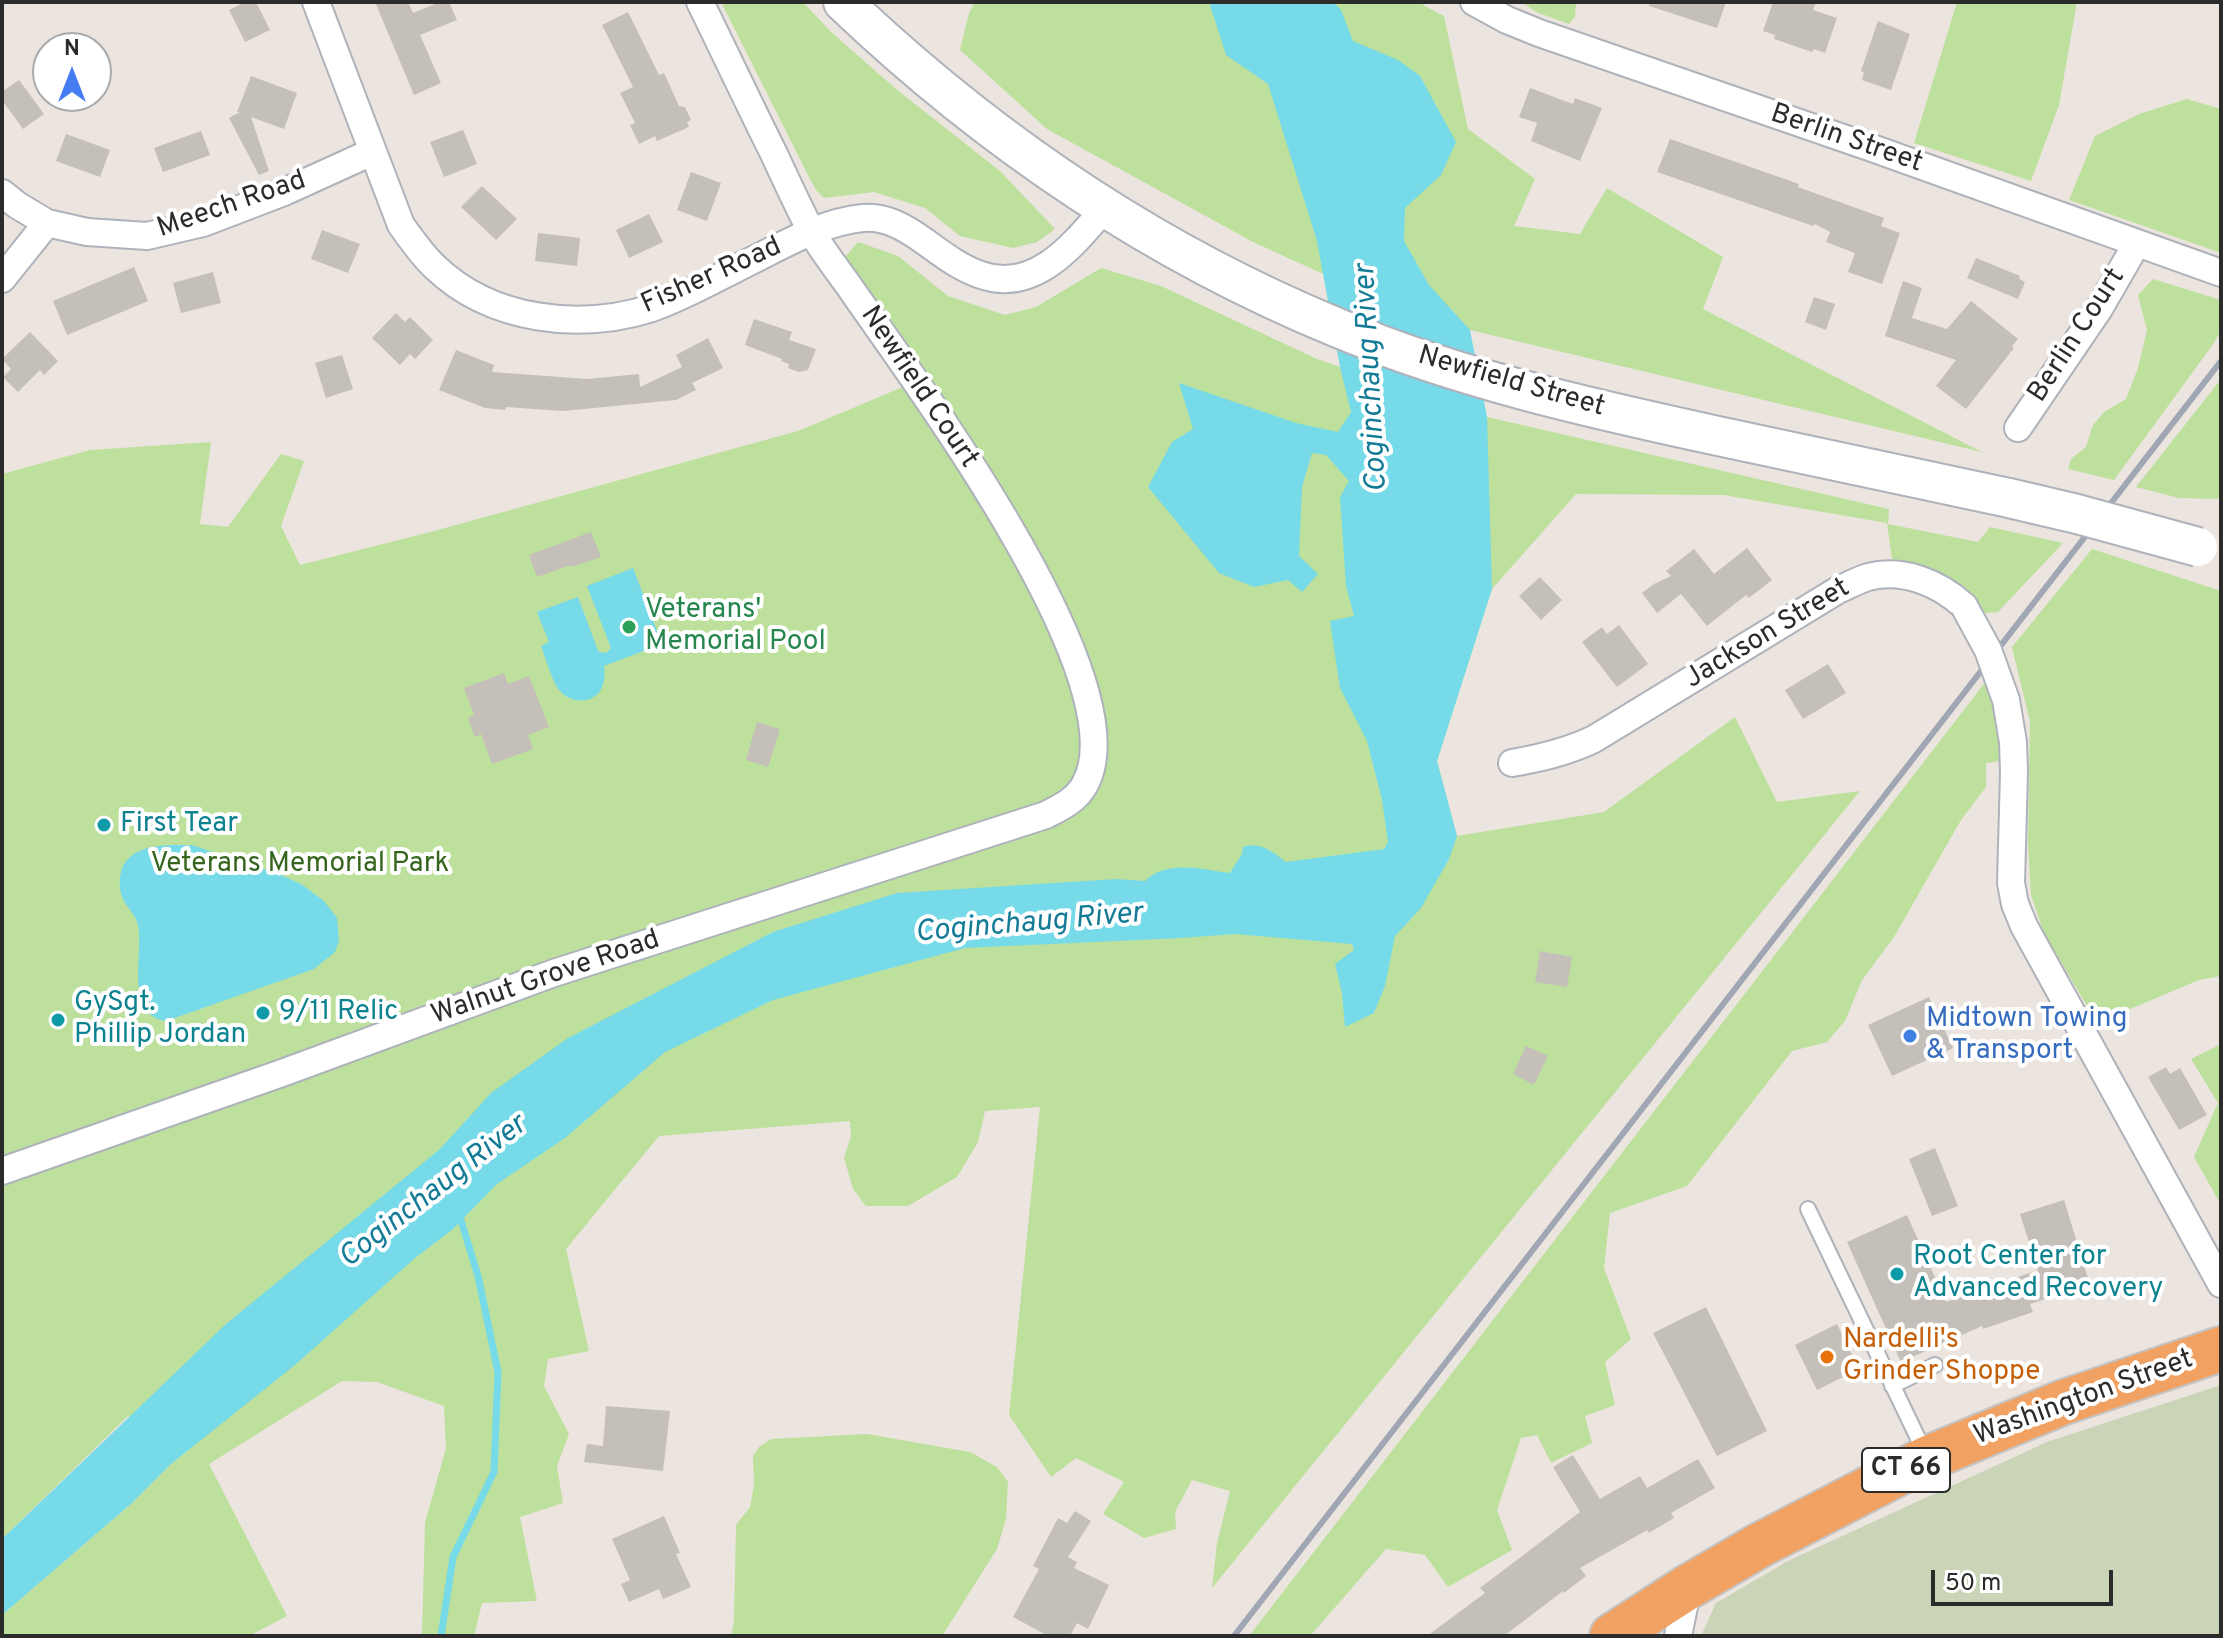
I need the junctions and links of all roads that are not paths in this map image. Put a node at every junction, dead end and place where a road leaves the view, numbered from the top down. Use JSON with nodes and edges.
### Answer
{"nodes":[{"id":1,"x":316,"y":2,"type":"edge"},
{"id":2,"x":700,"y":2,"type":"edge"},
{"id":3,"x":843,"y":2,"type":"edge"},
{"id":4,"x":1474,"y":2,"type":"edge"},
{"id":5,"x":372,"y":152,"type":"junction"},
{"id":6,"x":2,"y":193,"type":"edge"},
{"id":7,"x":1105,"y":208,"type":"junction"},
{"id":8,"x":47,"y":223,"type":"junction"},
{"id":9,"x":812,"y":232,"type":"junction"},
{"id":10,"x":2137,"y":243,"type":"junction"},
{"id":11,"x":2221,"y":273,"type":"edge"},
{"id":12,"x":2,"y":279,"type":"edge"},
{"id":13,"x":2018,"y":428,"type":"dead end"},
{"id":14,"x":2210,"y":552,"type":"edge"},
{"id":15,"x":1512,"y":763,"type":"dead end"},
{"id":16,"x":1084,"y":785,"type":"joint"},
{"id":17,"x":2,"y":1171,"type":"edge"},
{"id":18,"x":1808,"y":1209,"type":"dead end"},
{"id":19,"x":2221,"y":1284,"type":"edge"},
{"id":20,"x":2221,"y":1349,"type":"edge"},
{"id":21,"x":1935,"y":1365,"type":"dead end"},
{"id":22,"x":1892,"y":1386,"type":"junction"},
{"id":23,"x":1928,"y":1458,"type":"junction"},
{"id":24,"x":1688,"y":1587,"type":"junction"},
{"id":25,"x":1612,"y":1636,"type":"edge"},
{"id":26,"x":1678,"y":1636,"type":"edge"}],
"edges":[{"from":1,"to":5,"type":"street","name":"Fisher Road"},
{"from":2,"to":9,"type":"street","name":"Newfield Court"},
{"from":3,"to":7,"type":"main road","name":"Newfield Street"},
{"from":4,"to":10,"type":"street","name":"Berlin Street"},
{"from":5,"to":8,"type":"street","name":"Meech Road"},
{"from":5,"to":9,"type":"street","name":"Fisher Road"},
{"from":6,"to":8,"type":"street","name":"Meech Road"},
{"from":7,"to":9,"type":"street","name":"Fisher Road"},
{"from":7,"to":14,"type":"main road","name":"Newfield Street","bridge":true},
{"from":8,"to":12,"type":"street"},
{"from":9,"to":16,"type":"street","name":"Newfield Court"},
{"from":10,"to":11,"type":"street","name":"Berlin Street"},
{"from":10,"to":13,"type":"street","name":"Berlin Court"},
{"from":15,"to":19,"type":"street","name":"Jackson Street","bridge":true},
{"from":16,"to":17,"type":"street","name":"Walnut Grove Road"},
{"from":18,"to":22,"type":"lane"},
{"from":20,"to":23,"type":"highway","name":"Washington Street","number":"CT 66"},
{"from":21,"to":22,"type":"lane"},
{"from":22,"to":23,"type":"lane"},
{"from":23,"to":24,"type":"highway","name":"Washington Street","number":"CT 66"},
{"from":24,"to":25,"type":"highway","name":"Washington Street","number":"CT 66"},
{"from":24,"to":26,"type":"street"}]}
